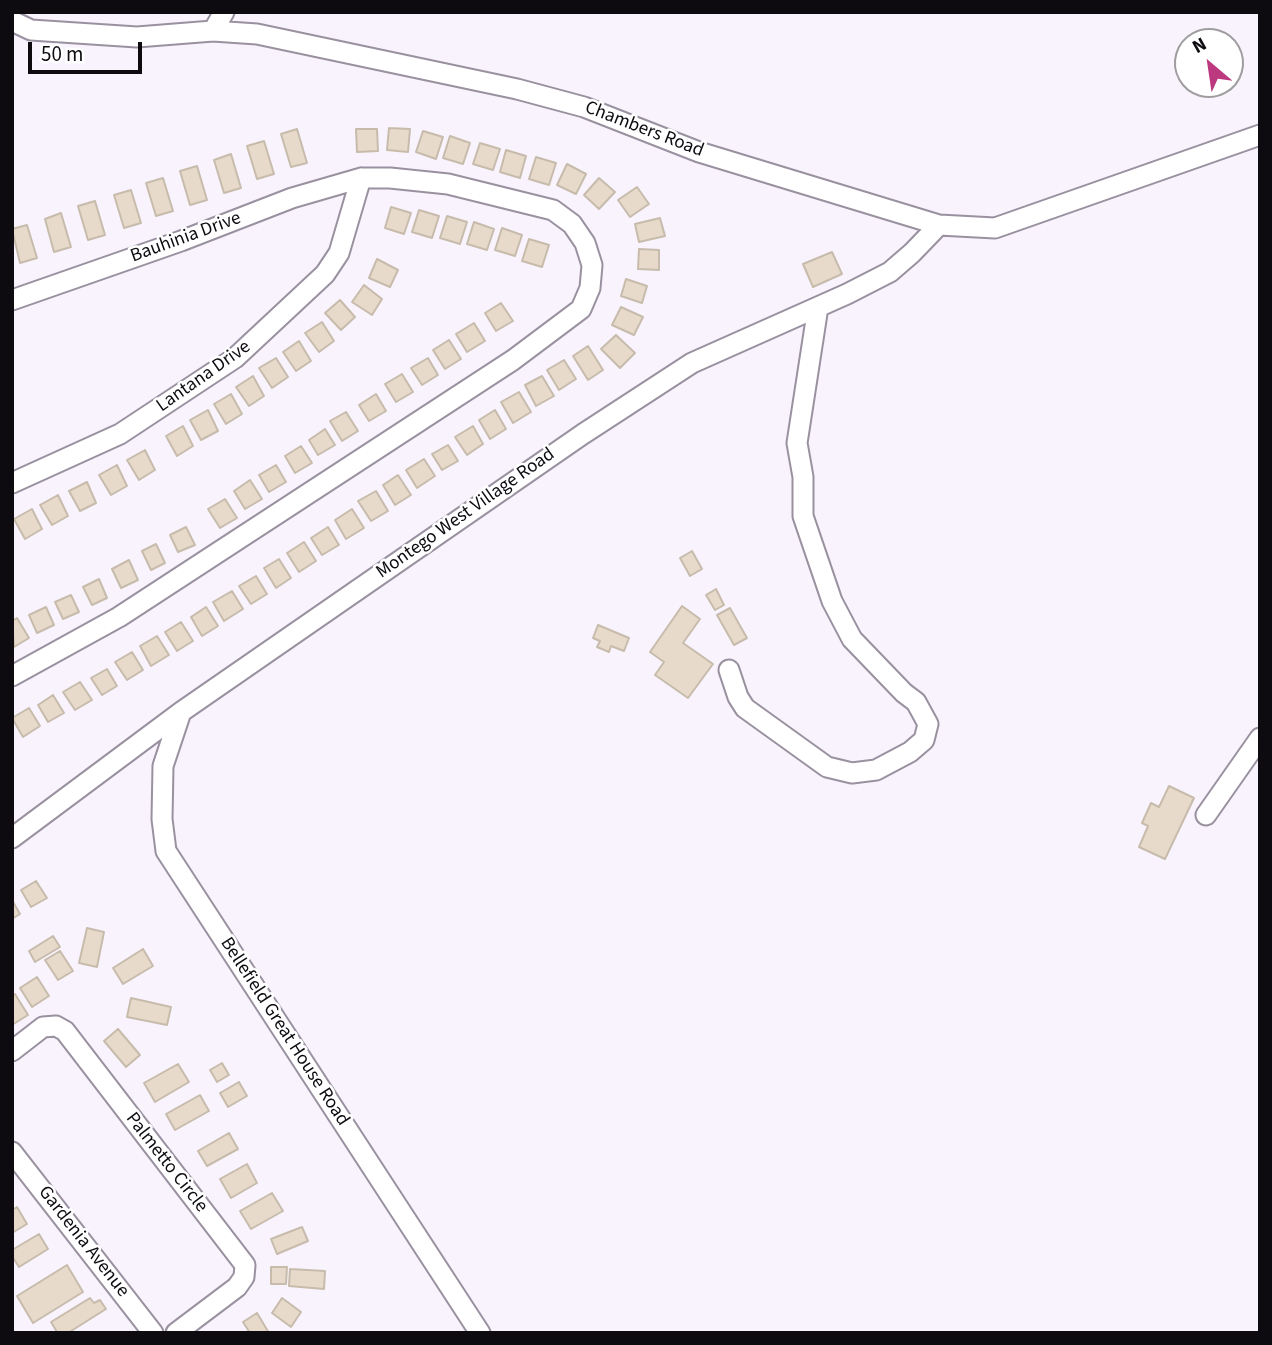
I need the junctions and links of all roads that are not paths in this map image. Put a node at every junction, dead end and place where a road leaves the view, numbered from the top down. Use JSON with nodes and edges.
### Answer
{"nodes":[{"id":1,"x":224,"y":12,"type":"edge"},
{"id":2,"x":12,"y":21,"type":"edge"},
{"id":3,"x":214,"y":31,"type":"junction"},
{"id":4,"x":1260,"y":135,"type":"edge"},
{"id":5,"x":361,"y":178,"type":"junction"},
{"id":6,"x":939,"y":225,"type":"junction"},
{"id":7,"x":12,"y":300,"type":"edge"},
{"id":8,"x":818,"y":307,"type":"junction"},
{"id":9,"x":12,"y":483,"type":"edge"},
{"id":10,"x":729,"y":670,"type":"dead end"},
{"id":11,"x":12,"y":676,"type":"edge"},
{"id":12,"x":181,"y":712,"type":"junction"},
{"id":13,"x":1260,"y":738,"type":"edge"},
{"id":14,"x":1206,"y":815,"type":"dead end"},
{"id":15,"x":12,"y":838,"type":"edge"},
{"id":16,"x":12,"y":1051,"type":"edge"},
{"id":17,"x":12,"y":1152,"type":"edge"},
{"id":18,"x":153,"y":1333,"type":"edge"},
{"id":19,"x":176,"y":1333,"type":"edge"},
{"id":20,"x":480,"y":1333,"type":"edge"}],
"edges":[{"from":1,"to":3,"type":"street"},
{"from":2,"to":3,"type":"street","name":"Chambers Road"},
{"from":3,"to":6,"type":"street","name":"Chambers Road"},
{"from":4,"to":6,"type":"street","name":"Chambers Road"},
{"from":5,"to":7,"type":"street","name":"Bauhinia Drive"},
{"from":5,"to":9,"type":"street","name":"Lantana Drive"},
{"from":5,"to":11,"type":"street","name":"Bauhinia Drive"},
{"from":6,"to":8,"type":"street","name":"Montego West Village Road"},
{"from":8,"to":10,"type":"street"},
{"from":8,"to":12,"type":"street","name":"Montego West Village Road"},
{"from":12,"to":15,"type":"street","name":"Montego West Village Road"},
{"from":12,"to":20,"type":"street","name":"Bellefield Great House Road"},
{"from":13,"to":14,"type":"street"},
{"from":16,"to":19,"type":"street","name":"Palmetto Circle"},
{"from":17,"to":18,"type":"street","name":"Gardenia Avenue"}]}
